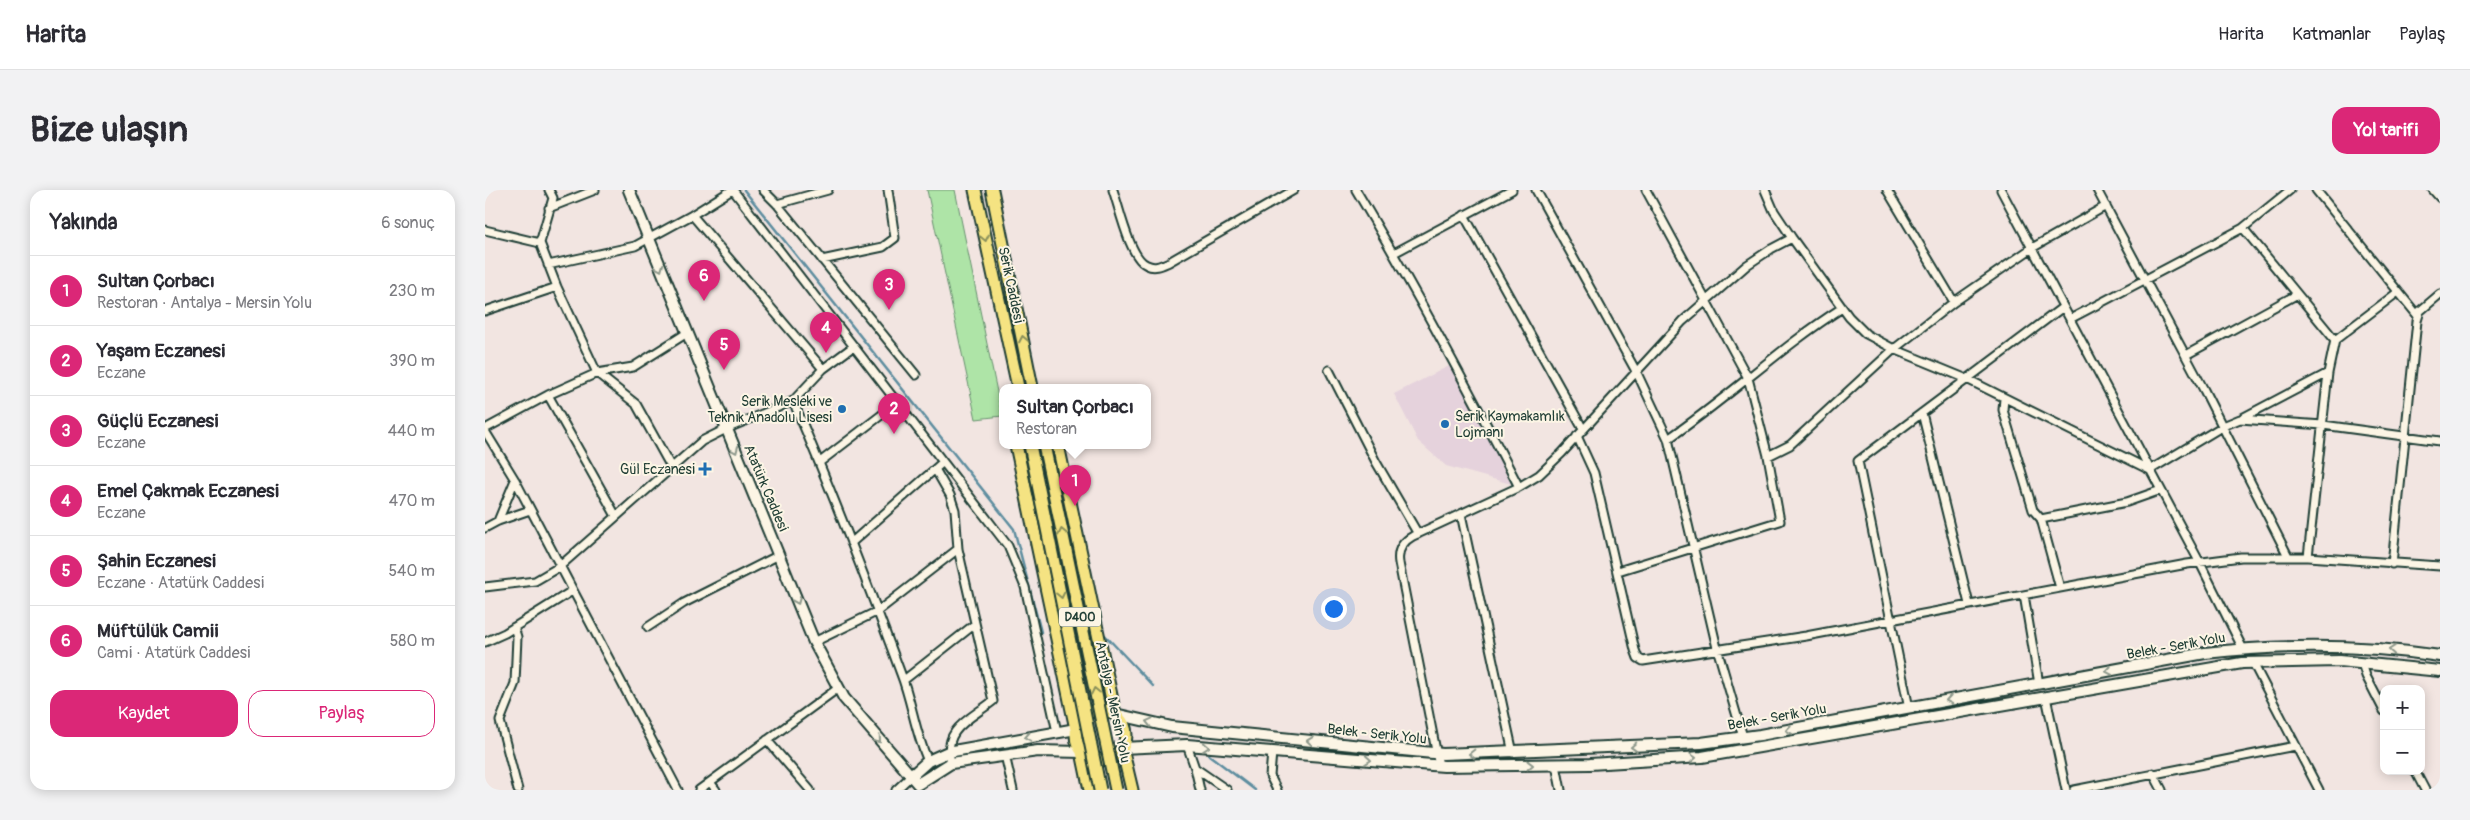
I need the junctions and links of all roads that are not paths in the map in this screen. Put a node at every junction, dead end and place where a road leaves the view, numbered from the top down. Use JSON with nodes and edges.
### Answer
{"nodes":[{"id":1,"x":549,"y":190,"type":"edge"},
{"id":2,"x":595,"y":190,"type":"edge"},
{"id":3,"x":629,"y":190,"type":"edge"},
{"id":4,"x":732,"y":190,"type":"edge"},
{"id":5,"x":763,"y":190,"type":"edge"},
{"id":6,"x":828,"y":190,"type":"edge"},
{"id":7,"x":888,"y":190,"type":"edge"},
{"id":8,"x":975,"y":190,"type":"edge"},
{"id":9,"x":992,"y":190,"type":"edge"},
{"id":10,"x":1113,"y":190,"type":"edge"},
{"id":11,"x":1294,"y":190,"type":"edge"},
{"id":12,"x":1356,"y":190,"type":"edge"},
{"id":13,"x":1512,"y":190,"type":"edge"},
{"id":14,"x":1535,"y":190,"type":"edge"},
{"id":15,"x":1765,"y":190,"type":"edge"},
{"id":16,"x":1887,"y":190,"type":"edge"},
{"id":17,"x":2001,"y":190,"type":"edge"},
{"id":18,"x":2097,"y":190,"type":"edge"},
{"id":19,"x":2290,"y":190,"type":"edge"},
{"id":20,"x":2317,"y":190,"type":"edge"},
{"id":21,"x":2433,"y":190,"type":"edge"},
{"id":22,"x":1649,"y":191,"type":"edge"},
{"id":23,"x":2440,"y":198,"type":"edge"},
{"id":24,"x":777,"y":204,"type":"junction"},
{"id":25,"x":2106,"y":206,"type":"junction"},
{"id":26,"x":549,"y":208,"type":"junction"},
{"id":27,"x":691,"y":216,"type":"junction"},
{"id":28,"x":1465,"y":216,"type":"junction"},
{"id":29,"x":2243,"y":228,"type":"junction"},
{"id":30,"x":485,"y":230,"type":"edge"},
{"id":31,"x":1792,"y":238,"type":"junction"},
{"id":32,"x":649,"y":240,"type":"junction"},
{"id":33,"x":540,"y":242,"type":"junction"},
{"id":34,"x":2032,"y":248,"type":"junction"},
{"id":35,"x":1394,"y":253,"type":"junction"},
{"id":36,"x":822,"y":260,"type":"junction"},
{"id":37,"x":548,"y":265,"type":"junction"},
{"id":38,"x":2145,"y":279,"type":"junction"},
{"id":39,"x":557,"y":287,"type":"junction"},
{"id":40,"x":2398,"y":292,"type":"junction"},
{"id":41,"x":2440,"y":294,"type":"edge"},
{"id":42,"x":2296,"y":295,"type":"junction"},
{"id":43,"x":1707,"y":301,"type":"junction"},
{"id":44,"x":1954,"y":302,"type":"junction"},
{"id":45,"x":2063,"y":307,"type":"junction"},
{"id":46,"x":1842,"y":308,"type":"junction"},
{"id":47,"x":485,"y":311,"type":"edge"},
{"id":48,"x":2418,"y":316,"type":"junction"},
{"id":49,"x":2070,"y":319,"type":"junction"},
{"id":50,"x":687,"y":333,"type":"junction"},
{"id":51,"x":2335,"y":340,"type":"junction"},
{"id":52,"x":854,"y":346,"type":"junction"},
{"id":53,"x":1894,"y":349,"type":"junction"},
{"id":54,"x":2186,"y":355,"type":"junction"},
{"id":55,"x":1027,"y":363,"type":"junction"},
{"id":56,"x":1013,"y":366,"type":"junction"},
{"id":57,"x":823,"y":369,"type":"junction"},
{"id":58,"x":1329,"y":370,"type":"dead end"},
{"id":59,"x":597,"y":373,"type":"junction"},
{"id":60,"x":1637,"y":373,"type":"junction"},
{"id":61,"x":2328,"y":373,"type":"junction"},
{"id":62,"x":916,"y":375,"type":"dead end"},
{"id":63,"x":1748,"y":378,"type":"junction"},
{"id":64,"x":1967,"y":378,"type":"junction"},
{"id":65,"x":1013,"y":384,"type":"edge"},
{"id":66,"x":1017,"y":384,"type":"edge"},
{"id":67,"x":1031,"y":384,"type":"edge"},
{"id":68,"x":1038,"y":384,"type":"edge"},
{"id":69,"x":548,"y":395,"type":"junction"},
{"id":70,"x":2004,"y":398,"type":"junction"},
{"id":71,"x":793,"y":401,"type":"junction"},
{"id":72,"x":897,"y":403,"type":"junction"},
{"id":73,"x":1922,"y":413,"type":"junction"},
{"id":74,"x":2240,"y":418,"type":"junction"},
{"id":75,"x":2323,"y":425,"type":"junction"},
{"id":76,"x":2223,"y":426,"type":"junction"},
{"id":77,"x":726,"y":429,"type":"junction"},
{"id":78,"x":1583,"y":429,"type":"junction"},
{"id":79,"x":485,"y":430,"type":"edge"},
{"id":80,"x":1577,"y":436,"type":"junction"},
{"id":81,"x":2405,"y":437,"type":"junction"},
{"id":82,"x":1668,"y":438,"type":"junction"},
{"id":83,"x":2440,"y":441,"type":"edge"},
{"id":84,"x":1017,"y":449,"type":"edge"},
{"id":85,"x":1031,"y":449,"type":"edge"},
{"id":86,"x":1045,"y":449,"type":"edge"},
{"id":87,"x":1060,"y":449,"type":"edge"},
{"id":88,"x":1769,"y":456,"type":"junction"},
{"id":89,"x":820,"y":462,"type":"junction"},
{"id":90,"x":943,"y":462,"type":"junction"},
{"id":91,"x":671,"y":467,"type":"junction"},
{"id":92,"x":935,"y":469,"type":"junction"},
{"id":93,"x":2150,"y":470,"type":"junction"},
{"id":94,"x":515,"y":480,"type":"junction"},
{"id":95,"x":1519,"y":487,"type":"junction"},
{"id":96,"x":2161,"y":490,"type":"junction"},
{"id":97,"x":530,"y":510,"type":"junction"},
{"id":98,"x":1461,"y":514,"type":"junction"},
{"id":99,"x":616,"y":516,"type":"junction"},
{"id":100,"x":2041,"y":519,"type":"junction"},
{"id":101,"x":498,"y":521,"type":"junction"},
{"id":102,"x":485,"y":528,"type":"edge"},
{"id":103,"x":1418,"y":534,"type":"junction"},
{"id":104,"x":851,"y":542,"type":"junction"},
{"id":105,"x":1694,"y":548,"type":"junction"},
{"id":106,"x":958,"y":549,"type":"junction"},
{"id":107,"x":779,"y":555,"type":"junction"},
{"id":108,"x":2289,"y":556,"type":"junction"},
{"id":109,"x":2308,"y":556,"type":"junction"},
{"id":110,"x":2200,"y":563,"type":"junction"},
{"id":111,"x":2392,"y":564,"type":"junction"},
{"id":112,"x":559,"y":566,"type":"junction"},
{"id":113,"x":2440,"y":566,"type":"edge"},
{"id":114,"x":1618,"y":571,"type":"junction"},
{"id":115,"x":485,"y":587,"type":"edge"},
{"id":116,"x":2061,"y":588,"type":"junction"},
{"id":117,"x":572,"y":591,"type":"junction"},
{"id":118,"x":2024,"y":595,"type":"junction"},
{"id":119,"x":1969,"y":604,"type":"junction"},
{"id":120,"x":878,"y":611,"type":"junction"},
{"id":121,"x":1891,"y":619,"type":"junction"},
{"id":122,"x":975,"y":624,"type":"junction"},
{"id":123,"x":514,"y":627,"type":"junction"},
{"id":124,"x":648,"y":627,"type":"dead end"},
{"id":125,"x":485,"y":642,"type":"edge"},
{"id":126,"x":814,"y":642,"type":"junction"},
{"id":127,"x":1717,"y":648,"type":"junction"},
{"id":128,"x":2243,"y":649,"type":"junction"},
{"id":129,"x":2440,"y":656,"type":"edge"},
{"id":130,"x":2253,"y":663,"type":"junction"},
{"id":131,"x":2362,"y":663,"type":"junction"},
{"id":132,"x":2440,"y":671,"type":"edge"},
{"id":133,"x":904,"y":680,"type":"junction"},
{"id":134,"x":2039,"y":684,"type":"junction"},
{"id":135,"x":837,"y":689,"type":"junction"},
{"id":136,"x":2046,"y":697,"type":"junction"},
{"id":137,"x":2380,"y":703,"type":"edge"},
{"id":138,"x":1909,"y":708,"type":"junction"},
{"id":139,"x":1115,"y":714,"type":"junction"},
{"id":140,"x":1076,"y":729,"type":"junction"},
{"id":141,"x":1057,"y":732,"type":"junction"},
{"id":142,"x":1743,"y":738,"type":"junction"},
{"id":143,"x":767,"y":740,"type":"junction"},
{"id":144,"x":1187,"y":745,"type":"junction"},
{"id":145,"x":2295,"y":746,"type":"junction"},
{"id":146,"x":1123,"y":748,"type":"junction"},
{"id":147,"x":948,"y":752,"type":"junction"},
{"id":148,"x":1082,"y":752,"type":"junction"},
{"id":149,"x":1272,"y":752,"type":"junction"},
{"id":150,"x":1513,"y":753,"type":"junction"},
{"id":151,"x":1437,"y":754,"type":"junction"},
{"id":152,"x":1005,"y":755,"type":"junction"},
{"id":153,"x":928,"y":761,"type":"junction"},
{"id":154,"x":951,"y":763,"type":"junction"},
{"id":155,"x":1556,"y":765,"type":"junction"},
{"id":156,"x":1439,"y":766,"type":"junction"},
{"id":157,"x":1195,"y":768,"type":"junction"},
{"id":158,"x":2153,"y":773,"type":"junction"},
{"id":159,"x":2417,"y":775,"type":"edge"},
{"id":160,"x":914,"y":781,"type":"junction"},
{"id":161,"x":710,"y":782,"type":"junction"},
{"id":162,"x":518,"y":790,"type":"edge"},
{"id":163,"x":678,"y":790,"type":"edge"},
{"id":164,"x":699,"y":790,"type":"edge"},
{"id":165,"x":716,"y":790,"type":"edge"},
{"id":166,"x":810,"y":790,"type":"edge"},
{"id":167,"x":896,"y":790,"type":"edge"},
{"id":168,"x":1013,"y":790,"type":"edge"},
{"id":169,"x":1090,"y":790,"type":"edge"},
{"id":170,"x":1101,"y":790,"type":"edge"},
{"id":171,"x":1116,"y":790,"type":"edge"},
{"id":172,"x":1131,"y":790,"type":"edge"},
{"id":173,"x":1200,"y":790,"type":"edge"},
{"id":174,"x":1227,"y":790,"type":"edge"},
{"id":175,"x":1277,"y":790,"type":"edge"},
{"id":176,"x":1561,"y":790,"type":"edge"},
{"id":177,"x":2066,"y":790,"type":"edge"},
{"id":178,"x":2074,"y":790,"type":"edge"},
{"id":179,"x":2162,"y":790,"type":"edge"},
{"id":180,"x":2319,"y":790,"type":"edge"},
{"id":181,"x":2425,"y":790,"type":"edge"}],
"edges":[{"from":1,"to":26,"type":"street"},
{"from":2,"to":26,"type":"street"},
{"from":3,"to":32,"type":"main road","name":"Atatürk Caddesi"},
{"from":4,"to":27,"type":"street"},
{"from":4,"to":52,"type":"street"},
{"from":5,"to":24,"type":"street"},
{"from":6,"to":24,"type":"street"},
{"from":7,"to":36,"type":"street"},
{"from":8,"to":56,"type":"highway","name":"Serik Caddesi","one_way":true},
{"from":55,"to":9,"type":"highway","name":"Serik Caddesi","one_way":true},
{"from":10,"to":11,"type":"street"},
{"from":12,"to":35,"type":"street"},
{"from":13,"to":28,"type":"street"},
{"from":14,"to":60,"type":"street"},
{"from":15,"to":31,"type":"street"},
{"from":16,"to":44,"type":"street"},
{"from":17,"to":34,"type":"street"},
{"from":18,"to":25,"type":"street"},
{"from":19,"to":29,"type":"street"},
{"from":20,"to":40,"type":"street"},
{"from":21,"to":23,"type":"street"},
{"from":22,"to":43,"type":"street"},
{"from":24,"to":36,"type":"street"},
{"from":25,"to":34,"type":"street"},
{"from":25,"to":38,"type":"street"},
{"from":26,"to":33,"type":"street"},
{"from":27,"to":32,"type":"street"},
{"from":27,"to":57,"type":"street"},
{"from":28,"to":35,"type":"street"},
{"from":28,"to":78,"type":"street"},
{"from":29,"to":38,"type":"street"},
{"from":29,"to":42,"type":"street"},
{"from":30,"to":33,"type":"street"},
{"from":31,"to":43,"type":"street"},
{"from":31,"to":46,"type":"street"},
{"from":32,"to":37,"type":"street"},
{"from":32,"to":50,"type":"main road","name":"Atatürk Caddesi","one_way":true},
{"from":33,"to":37,"type":"street"},
{"from":34,"to":44,"type":"street"},
{"from":34,"to":45,"type":"street"},
{"from":35,"to":95,"type":"street"},
{"from":36,"to":62,"type":"street"},
{"from":37,"to":39,"type":"street"},
{"from":38,"to":49,"type":"street"},
{"from":38,"to":54,"type":"street"},
{"from":39,"to":47,"type":"street"},
{"from":39,"to":59,"type":"street"},
{"from":40,"to":48,"type":"street"},
{"from":40,"to":51,"type":"street"},
{"from":41,"to":48,"type":"street"},
{"from":42,"to":51,"type":"street"},
{"from":42,"to":54,"type":"street"},
{"from":43,"to":60,"type":"street"},
{"from":43,"to":63,"type":"street"},
{"from":44,"to":53,"type":"street"},
{"from":45,"to":49,"type":"street"},
{"from":45,"to":64,"type":"street"},
{"from":46,"to":53,"type":"street"},
{"from":46,"to":63,"type":"street"},
{"from":48,"to":81,"type":"street"},
{"from":49,"to":93,"type":"street"},
{"from":50,"to":59,"type":"street"},
{"from":50,"to":77,"type":"main road","name":"Atatürk Caddesi"},
{"from":51,"to":61,"type":"street"},
{"from":52,"to":57,"type":"street"},
{"from":52,"to":72,"type":"street"},
{"from":53,"to":64,"type":"street"},
{"from":53,"to":88,"type":"street"},
{"from":54,"to":76,"type":"street"},
{"from":55,"to":67,"type":"highway","name":"Serik Caddesi"},
{"from":55,"to":68,"type":"highway"},
{"from":56,"to":65,"type":"highway"},
{"from":56,"to":66,"type":"highway","name":"Serik Caddesi"},
{"from":57,"to":71,"type":"street"},
{"from":58,"to":103,"type":"street"},
{"from":59,"to":69,"type":"street"},
{"from":59,"to":91,"type":"street"},
{"from":60,"to":78,"type":"street"},
{"from":60,"to":82,"type":"street"},
{"from":61,"to":74,"type":"street"},
{"from":61,"to":75,"type":"street"},
{"from":63,"to":82,"type":"street"},
{"from":63,"to":88,"type":"street"},
{"from":64,"to":70,"type":"street"},
{"from":64,"to":73,"type":"street"},
{"from":69,"to":79,"type":"street"},
{"from":69,"to":99,"type":"street"},
{"from":70,"to":93,"type":"street"},
{"from":70,"to":100,"type":"street"},
{"from":71,"to":77,"type":"street"},
{"from":71,"to":89,"type":"street"},
{"from":72,"to":89,"type":"street"},
{"from":72,"to":90,"type":"street"},
{"from":73,"to":119,"type":"street"},
{"from":73,"to":121,"type":"street"},
{"from":74,"to":75,"type":"street"},
{"from":74,"to":76,"type":"street"},
{"from":75,"to":81,"type":"street"},
{"from":75,"to":109,"type":"street"},
{"from":76,"to":93,"type":"street"},
{"from":76,"to":108,"type":"street"},
{"from":77,"to":91,"type":"street"},
{"from":77,"to":107,"type":"main road","name":"Atatürk Caddesi","one_way":true},
{"from":78,"to":80,"type":"street"},
{"from":79,"to":94,"type":"street"},
{"from":80,"to":95,"type":"street"},
{"from":80,"to":114,"type":"street"},
{"from":81,"to":83,"type":"street"},
{"from":81,"to":111,"type":"street"},
{"from":82,"to":105,"type":"street"},
{"from":84,"to":140,"type":"highway"},
{"from":85,"to":170,"type":"highway","number":"D400","one_way":true,"bridge":true},
{"from":171,"to":86,"type":"highway","name":"Antalya - Mersin Yolu","number":"D400","one_way":true,"bridge":true},
{"from":87,"to":139,"type":"highway"},
{"from":88,"to":105,"type":"street"},
{"from":89,"to":104,"type":"street"},
{"from":90,"to":92,"type":"street"},
{"from":90,"to":141,"type":"street"},
{"from":91,"to":99,"type":"street"},
{"from":92,"to":104,"type":"street"},
{"from":92,"to":106,"type":"street"},
{"from":93,"to":96,"type":"street"},
{"from":94,"to":97,"type":"street"},
{"from":94,"to":101,"type":"street"},
{"from":95,"to":98,"type":"street"},
{"from":96,"to":100,"type":"street"},
{"from":96,"to":110,"type":"street"},
{"from":97,"to":101,"type":"street"},
{"from":97,"to":112,"type":"street"},
{"from":98,"to":103,"type":"street"},
{"from":98,"to":150,"type":"street"},
{"from":99,"to":112,"type":"street"},
{"from":100,"to":116,"type":"street"},
{"from":101,"to":102,"type":"street"},
{"from":103,"to":151,"type":"street"},
{"from":104,"to":120,"type":"street"},
{"from":105,"to":114,"type":"street"},
{"from":105,"to":127,"type":"street"},
{"from":106,"to":120,"type":"street"},
{"from":106,"to":122,"type":"street"},
{"from":107,"to":124,"type":"street"},
{"from":107,"to":126,"type":"main road","name":"Atatürk Caddesi","one_way":true},
{"from":108,"to":109,"type":"street"},
{"from":108,"to":110,"type":"street"},
{"from":109,"to":111,"type":"street"},
{"from":110,"to":116,"type":"street"},
{"from":110,"to":128,"type":"street"},
{"from":111,"to":113,"type":"street"},
{"from":112,"to":115,"type":"street"},
{"from":112,"to":117,"type":"street"},
{"from":114,"to":127,"type":"street"},
{"from":116,"to":118,"type":"street"},
{"from":117,"to":123,"type":"street"},
{"from":117,"to":163,"type":"street"},
{"from":118,"to":119,"type":"street"},
{"from":118,"to":134,"type":"street"},
{"from":119,"to":121,"type":"street"},
{"from":120,"to":126,"type":"street"},
{"from":120,"to":133,"type":"street"},
{"from":121,"to":127,"type":"street"},
{"from":121,"to":138,"type":"street"},
{"from":122,"to":133,"type":"street"},
{"from":122,"to":147,"type":"street"},
{"from":123,"to":125,"type":"street"},
{"from":123,"to":162,"type":"street"},
{"from":126,"to":135,"type":"main road","name":"Atatürk Caddesi"},
{"from":127,"to":142,"type":"street"},
{"from":129,"to":128,"type":"main road","name":"Belek - Serik Yolu","one_way":true},
{"from":128,"to":134,"type":"main road","name":"Belek - Serik Yolu","one_way":true},
{"from":130,"to":131,"type":"main road","name":"Belek - Serik Yolu"},
{"from":130,"to":136,"type":"main road","name":"Belek - Serik Yolu"},
{"from":130,"to":145,"type":"street"},
{"from":131,"to":132,"type":"main road","name":"Belek - Serik Yolu"},
{"from":131,"to":137,"type":"street"},
{"from":133,"to":153,"type":"street"},
{"from":134,"to":138,"type":"main road","name":"Belek - Serik Yolu","one_way":true},
{"from":135,"to":143,"type":"street"},
{"from":135,"to":160,"type":"main road","name":"Atatürk Caddesi","one_way":true},
{"from":155,"to":136,"type":"main road","name":"Belek - Serik Yolu","one_way":true},
{"from":136,"to":177,"type":"street"},
{"from":138,"to":142,"type":"main road","name":"Belek - Serik Yolu","one_way":true},
{"from":139,"to":140,"type":"highway"},
{"from":139,"to":146,"type":"highway"},
{"from":151,"to":139,"type":"main road","name":"Belek - Serik Yolu","one_way":true},
{"from":140,"to":141,"type":"main road"},
{"from":140,"to":148,"type":"highway"},
{"from":141,"to":147,"type":"main road","one_way":true},
{"from":142,"to":150,"type":"main road","name":"Belek - Serik Yolu","one_way":true},
{"from":143,"to":161,"type":"street"},
{"from":143,"to":166,"type":"street"},
{"from":144,"to":146,"type":"main road","name":"Belek - Serik Yolu"},
{"from":144,"to":149,"type":"main road","name":"Belek - Serik Yolu","one_way":true},
{"from":144,"to":157,"type":"street"},
{"from":145,"to":158,"type":"street"},
{"from":145,"to":180,"type":"street"},
{"from":146,"to":148,"type":"highway"},
{"from":146,"to":172,"type":"highway"},
{"from":147,"to":153,"type":"main road"},
{"from":147,"to":154,"type":"street"},
{"from":148,"to":152,"type":"main road"},
{"from":148,"to":169,"type":"highway"},
{"from":149,"to":156,"type":"main road","name":"Belek - Serik Yolu","one_way":true},
{"from":149,"to":175,"type":"street"},
{"from":150,"to":151,"type":"main road","name":"Belek - Serik Yolu","one_way":true},
{"from":151,"to":156,"type":"street"},
{"from":152,"to":154,"type":"main road"},
{"from":152,"to":168,"type":"street"},
{"from":153,"to":160,"type":"main road"},
{"from":154,"to":160,"type":"main road"},
{"from":156,"to":155,"type":"main road","name":"Belek - Serik Yolu","one_way":true},
{"from":155,"to":176,"type":"street"},
{"from":157,"to":173,"type":"street"},
{"from":157,"to":174,"type":"street"},
{"from":158,"to":178,"type":"street"},
{"from":158,"to":179,"type":"street"},
{"from":159,"to":181,"type":"street"},
{"from":160,"to":167,"type":"street"},
{"from":161,"to":164,"type":"street"},
{"from":161,"to":165,"type":"street"}]}
